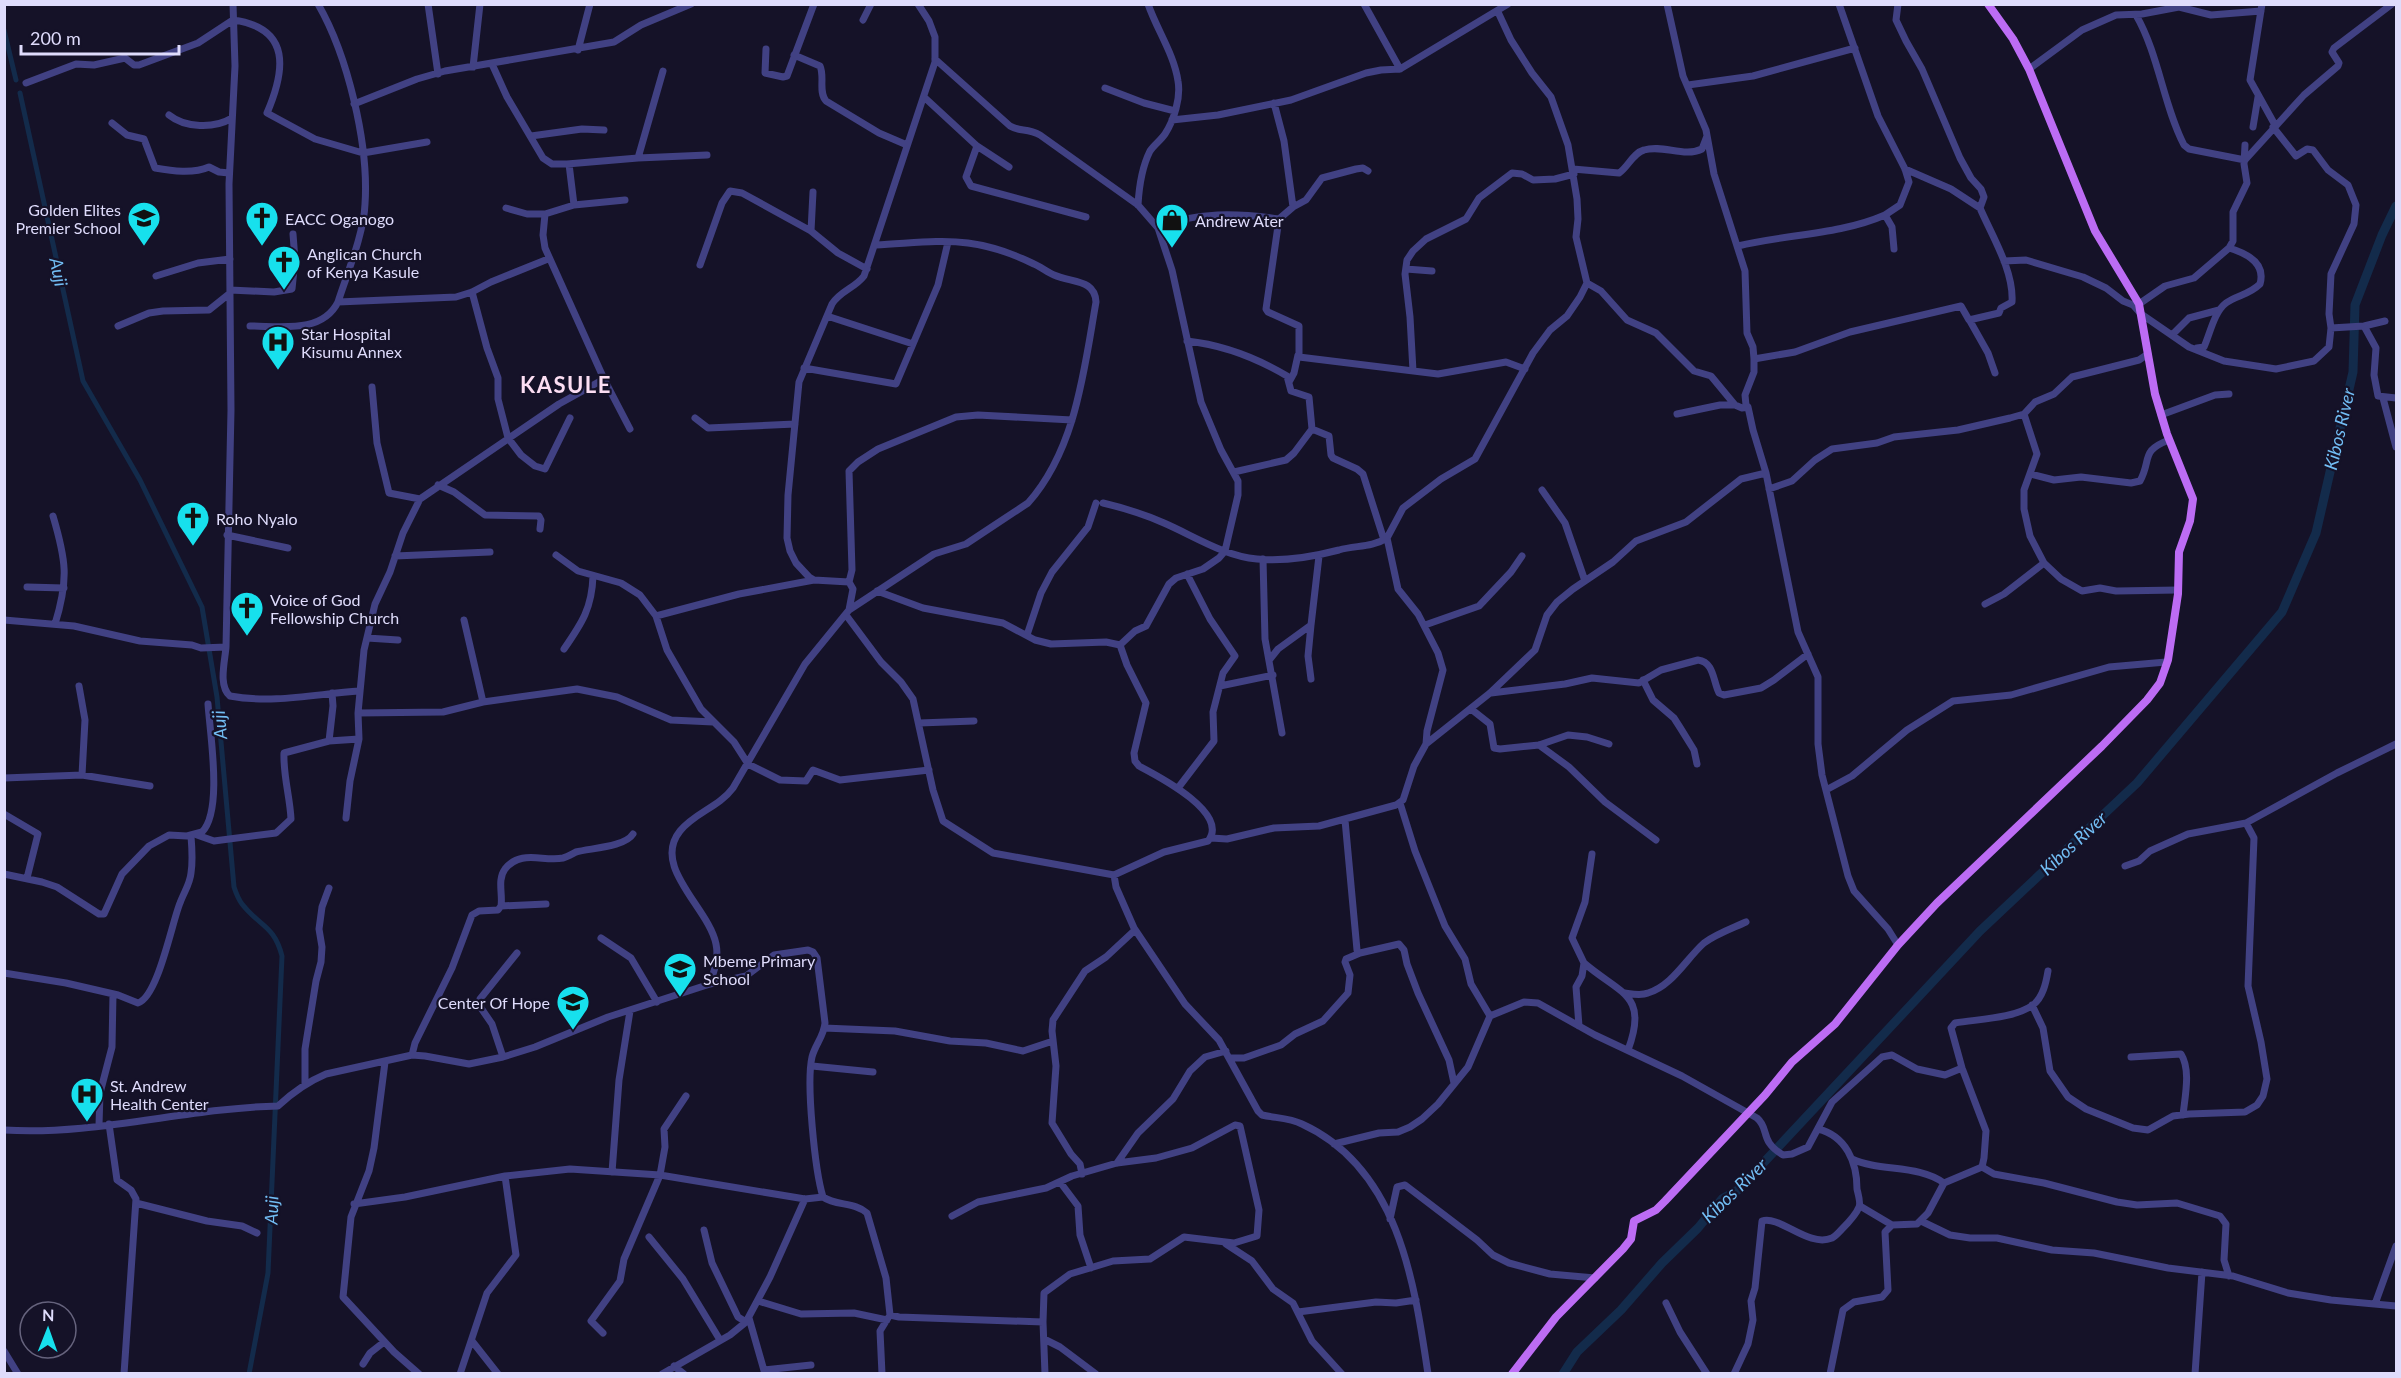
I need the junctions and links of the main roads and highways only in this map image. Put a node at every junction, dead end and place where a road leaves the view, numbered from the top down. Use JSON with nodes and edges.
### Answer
{"nodes":[{"id":1,"x":1988,"y":4,"type":"edge"},
{"id":2,"x":1512,"y":1374,"type":"edge"}],
"edges":[{"from":1,"to":2,"type":"main road"}]}
